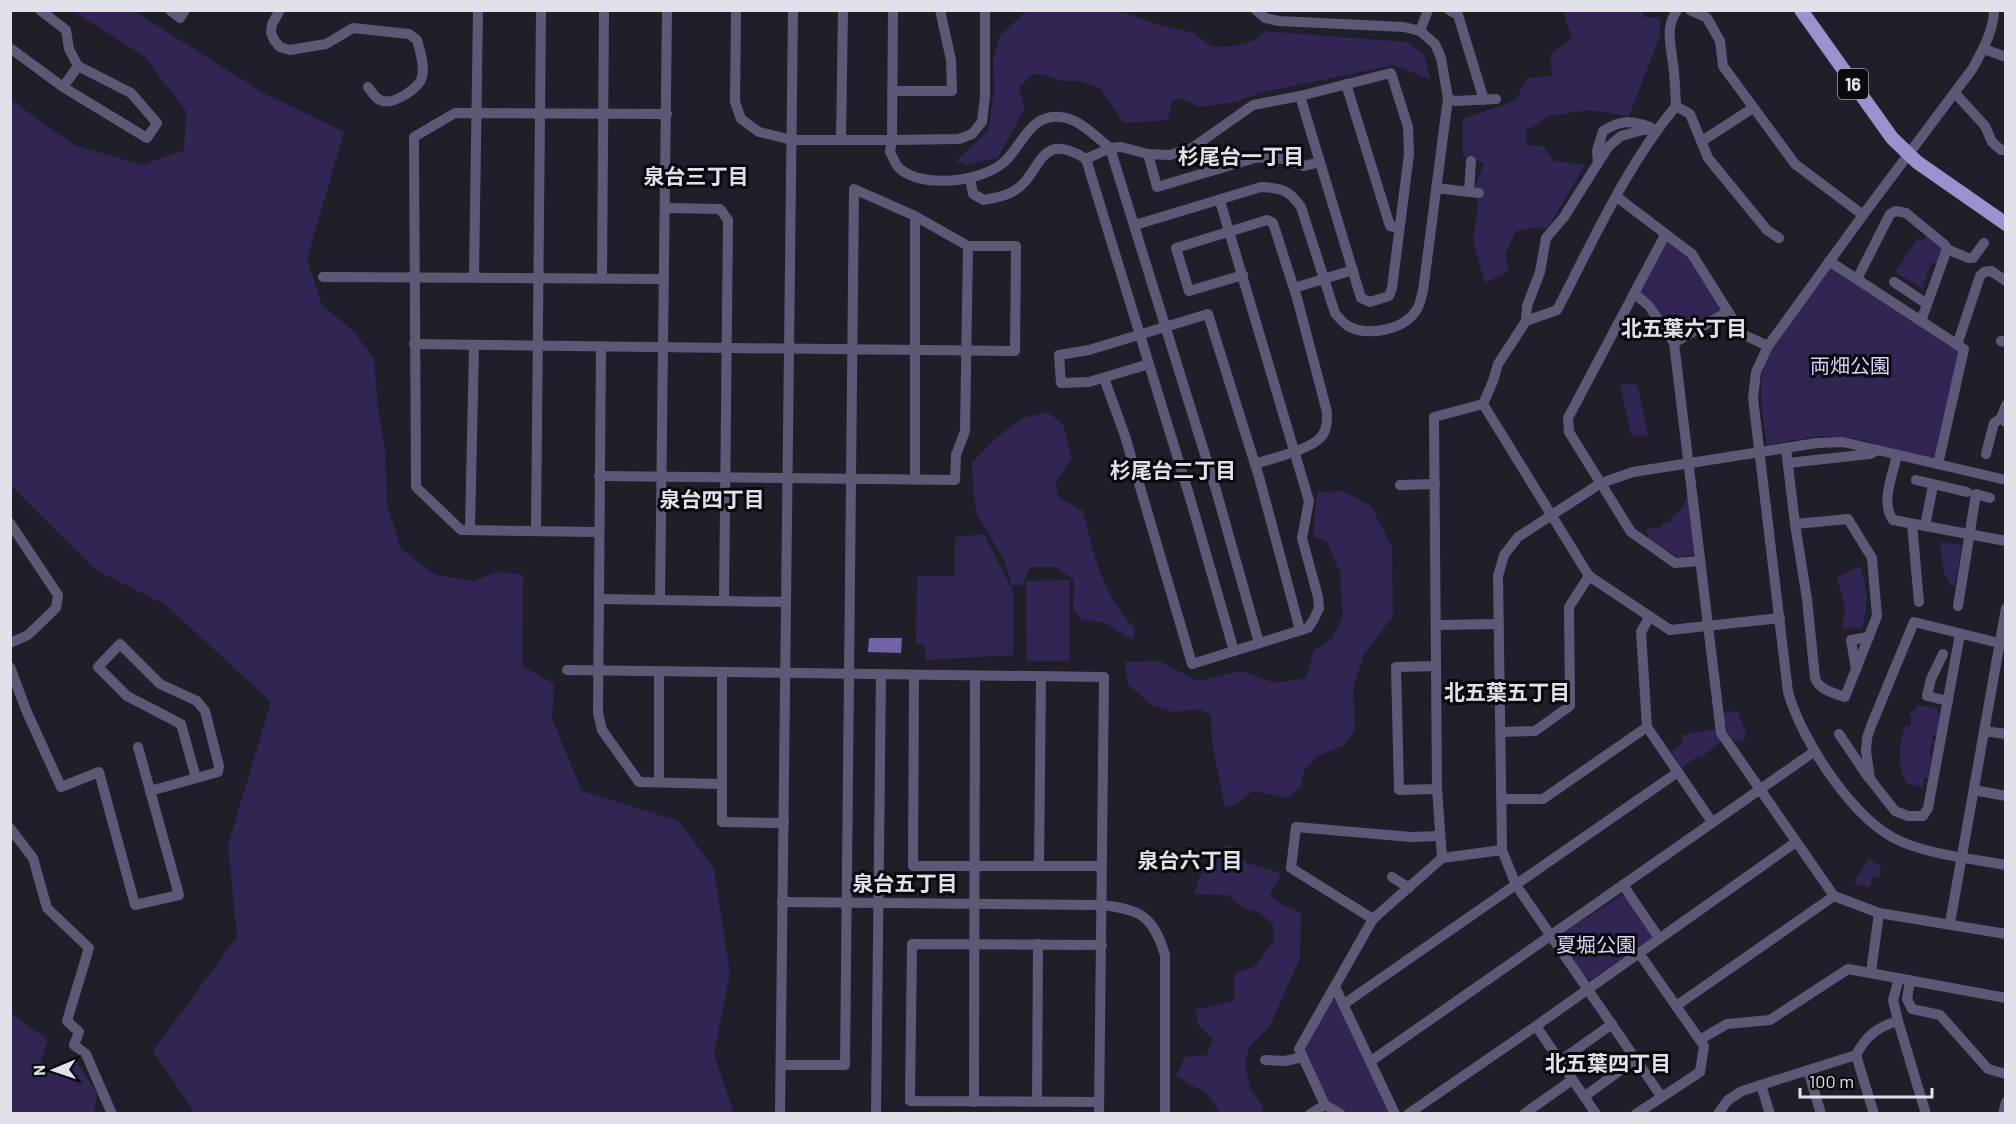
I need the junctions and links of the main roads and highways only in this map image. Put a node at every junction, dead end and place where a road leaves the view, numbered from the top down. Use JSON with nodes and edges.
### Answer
{"nodes":[{"id":1,"x":1801,"y":10,"type":"edge"},
{"id":2,"x":2006,"y":224,"type":"edge"}],
"edges":[{"from":1,"to":2,"type":"main road","number":"16"}]}
